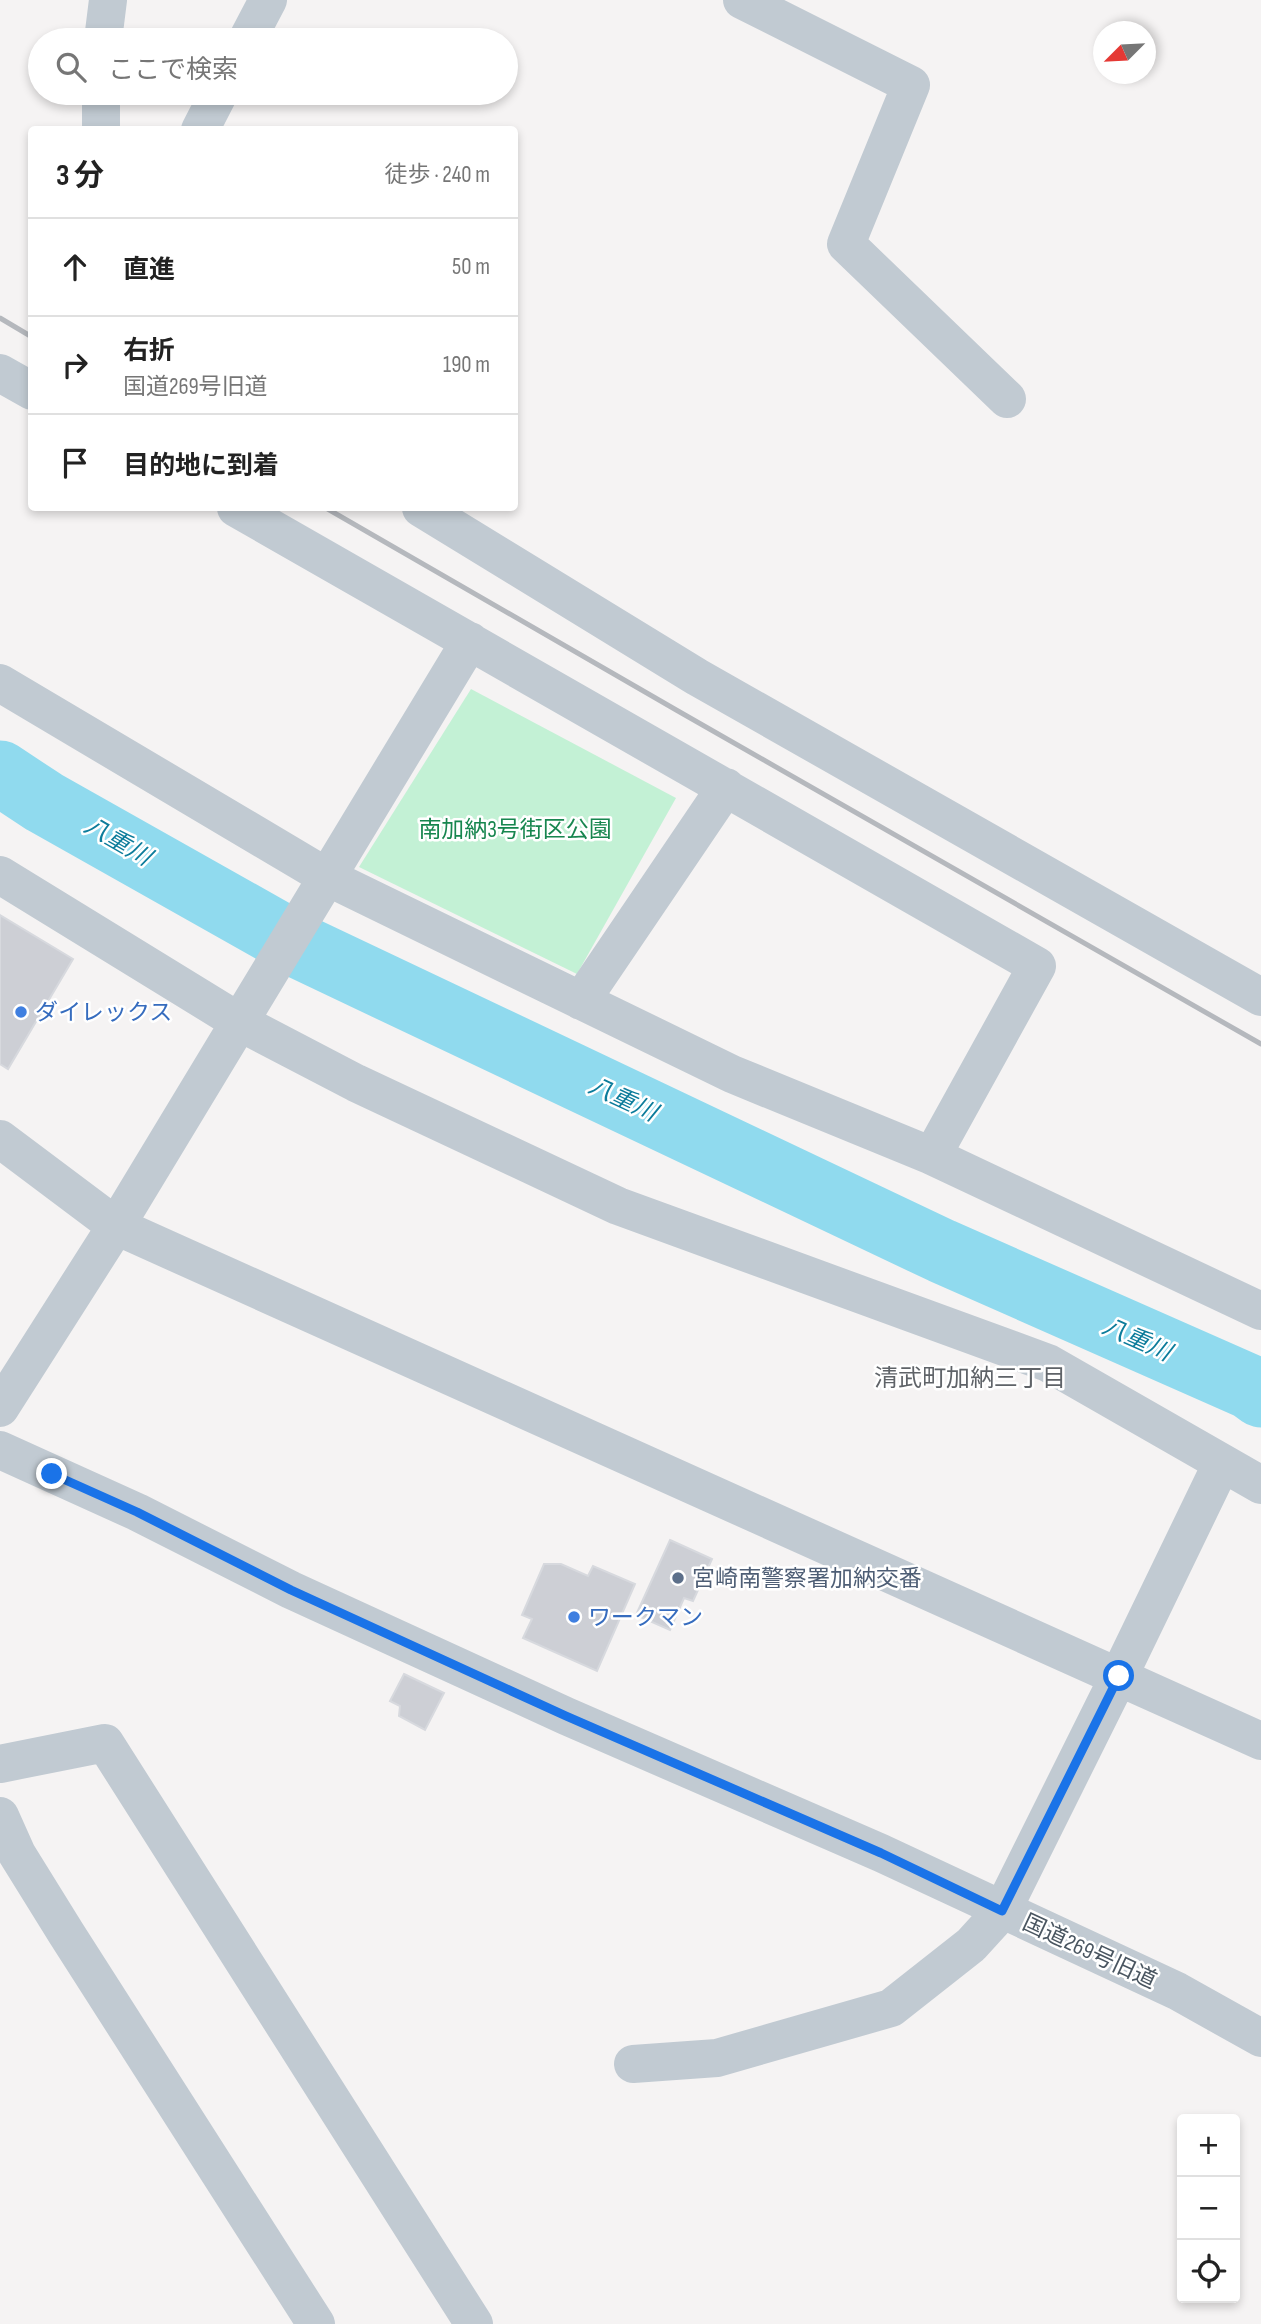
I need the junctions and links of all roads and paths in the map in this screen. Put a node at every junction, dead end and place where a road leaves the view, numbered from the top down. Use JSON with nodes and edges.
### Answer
{"nodes":[{"id":1,"x":108,"y":0,"type":"edge"},
{"id":2,"x":268,"y":0,"type":"edge"},
{"id":3,"x":741,"y":0,"type":"edge"},
{"id":4,"x":104,"y":28,"type":"edge"},
{"id":5,"x":253,"y":28,"type":"edge"},
{"id":6,"x":101,"y":105,"type":"edge"},
{"id":7,"x":213,"y":105,"type":"edge"},
{"id":8,"x":101,"y":126,"type":"edge"},
{"id":9,"x":202,"y":126,"type":"edge"},
{"id":10,"x":0,"y":373,"type":"edge"},
{"id":11,"x":28,"y":389,"type":"edge"},
{"id":12,"x":1007,"y":399,"type":"dead end"},
{"id":13,"x":241,"y":511,"type":"edge"},
{"id":14,"x":426,"y":511,"type":"edge"},
{"id":15,"x":470,"y":641,"type":"junction"},
{"id":16,"x":0,"y":682,"type":"edge"},
{"id":17,"x":726,"y":788,"type":"junction"},
{"id":18,"x":0,"y":875,"type":"edge"},
{"id":19,"x":324,"y":883,"type":"junction"},
{"id":20,"x":1261,"y":997,"type":"edge"},
{"id":21,"x":581,"y":1001,"type":"junction"},
{"id":22,"x":247,"y":1013,"type":"junction"},
{"id":23,"x":0,"y":1139,"type":"edge"},
{"id":24,"x":932,"y":1156,"type":"junction"},
{"id":25,"x":116,"y":1226,"type":"junction"},
{"id":26,"x":1261,"y":1311,"type":"edge"},
{"id":27,"x":0,"y":1408,"type":"edge"},
{"id":28,"x":0,"y":1450,"type":"edge"},
{"id":29,"x":1222,"y":1463,"type":"junction"},
{"id":30,"x":1261,"y":1485,"type":"edge"},
{"id":31,"x":1119,"y":1676,"type":"junction"},
{"id":32,"x":1261,"y":1741,"type":"edge"},
{"id":33,"x":0,"y":1764,"type":"edge"},
{"id":34,"x":1,"y":1824,"type":"edge"},
{"id":35,"x":1002,"y":1911,"type":"junction"},
{"id":36,"x":1261,"y":2038,"type":"edge"},
{"id":37,"x":633,"y":2064,"type":"dead end"},
{"id":38,"x":316,"y":2324,"type":"edge"},
{"id":39,"x":474,"y":2324,"type":"edge"}],
"edges":[{"from":1,"to":4,"type":"street"},
{"from":2,"to":5,"type":"street"},
{"from":3,"to":12,"type":"street"},
{"from":6,"to":8,"type":"street"},
{"from":7,"to":9,"type":"street"},
{"from":10,"to":11,"type":"street"},
{"from":13,"to":15,"type":"street"},
{"from":14,"to":20,"type":"street"},
{"from":15,"to":17,"type":"street"},
{"from":15,"to":19,"type":"street"},
{"from":16,"to":19,"type":"street"},
{"from":17,"to":21,"type":"street"},
{"from":17,"to":24,"type":"street"},
{"from":18,"to":22,"type":"street"},
{"from":19,"to":21,"type":"street"},
{"from":19,"to":22,"type":"street"},
{"from":21,"to":24,"type":"street"},
{"from":22,"to":25,"type":"street"},
{"from":22,"to":29,"type":"street"},
{"from":23,"to":25,"type":"street"},
{"from":24,"to":26,"type":"street"},
{"from":25,"to":27,"type":"street"},
{"from":25,"to":31,"type":"street"},
{"from":28,"to":35,"type":"street","name":"国道269号旧道"},
{"from":29,"to":30,"type":"street"},
{"from":29,"to":31,"type":"street"},
{"from":31,"to":32,"type":"street"},
{"from":31,"to":35,"type":"street"},
{"from":33,"to":39,"type":"street"},
{"from":34,"to":38,"type":"street"},
{"from":35,"to":36,"type":"street","name":"国道269号旧道"},
{"from":35,"to":37,"type":"street"}]}
